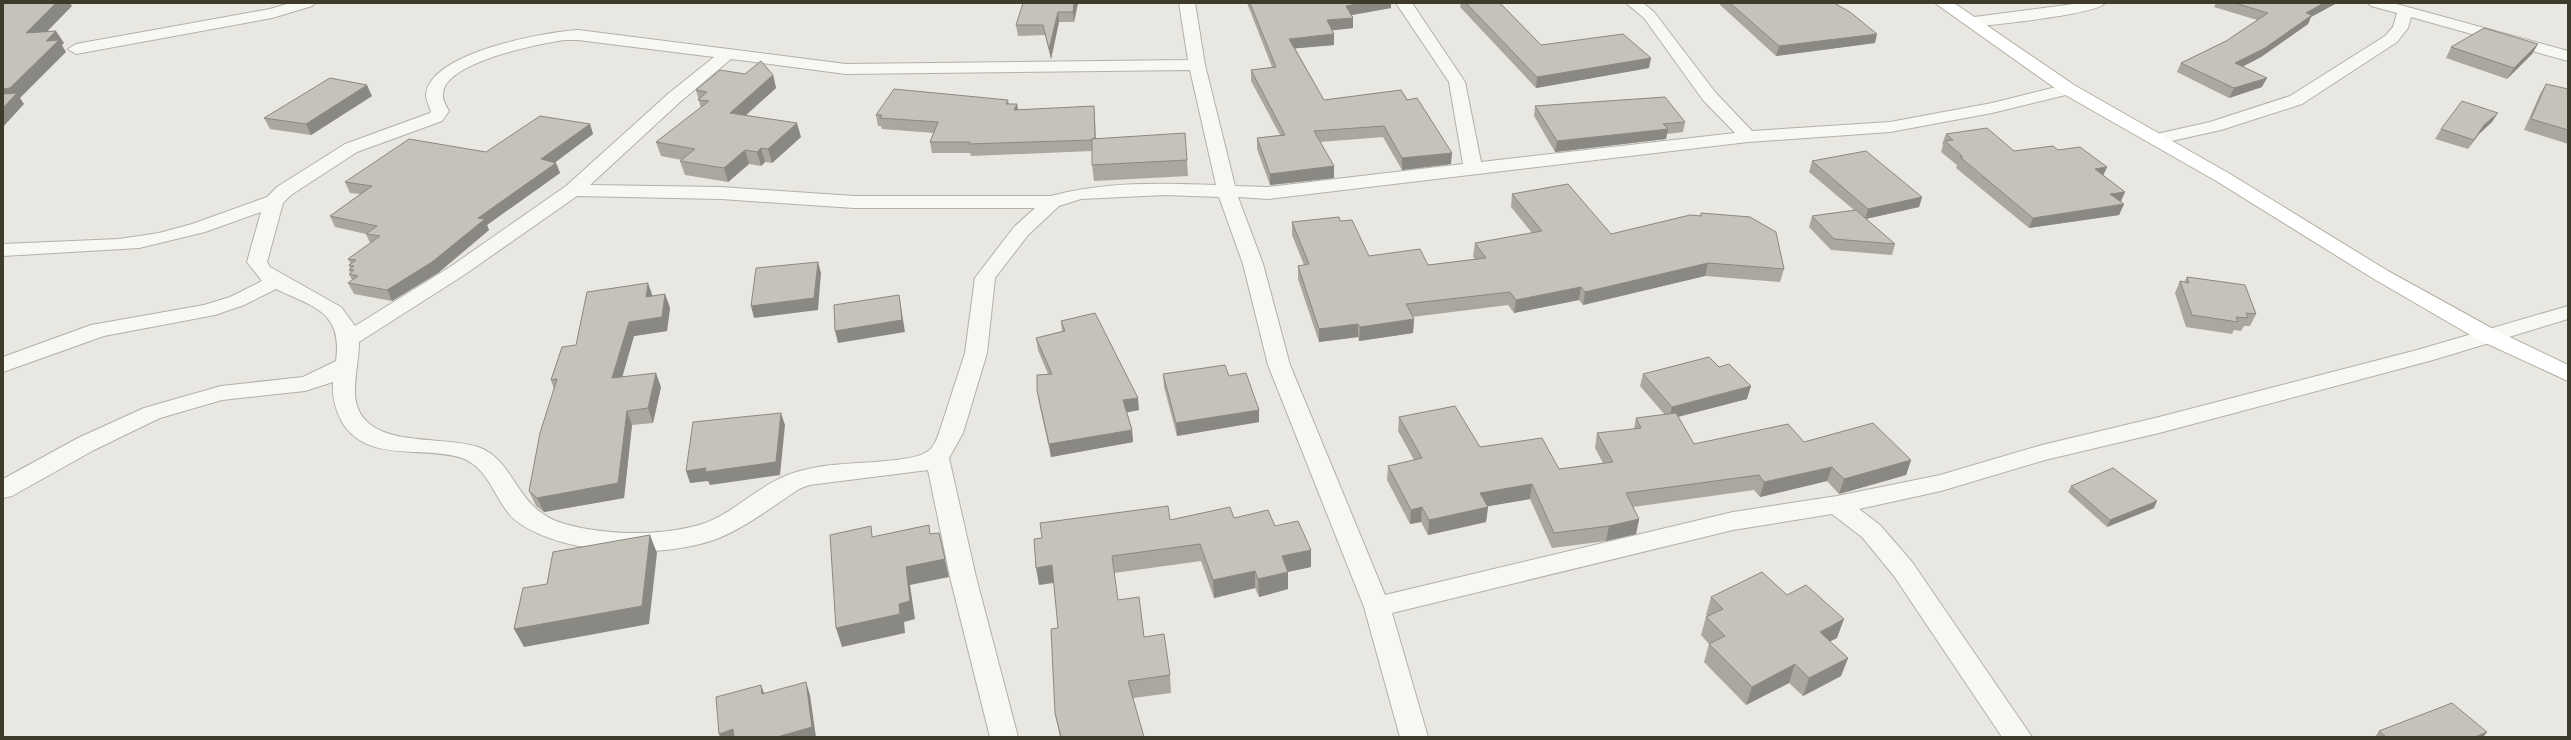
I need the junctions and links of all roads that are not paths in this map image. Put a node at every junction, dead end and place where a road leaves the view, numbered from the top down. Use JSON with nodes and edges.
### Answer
{"nodes":[{"id":1,"x":307,"y":3,"type":"edge"},
{"id":2,"x":1186,"y":3,"type":"edge"},
{"id":3,"x":1404,"y":3,"type":"edge"},
{"id":4,"x":1634,"y":3,"type":"edge"},
{"id":5,"x":1943,"y":3,"type":"edge"},
{"id":6,"x":2097,"y":3,"type":"edge"},
{"id":7,"x":2376,"y":3,"type":"edge"},
{"id":8,"x":2405,"y":12,"type":"junction"},
{"id":9,"x":1974,"y":22,"type":"junction"},
{"id":10,"x":76,"y":49,"type":"dead end"},
{"id":11,"x":729,"y":53,"type":"junction"},
{"id":12,"x":2568,"y":56,"type":"edge"},
{"id":13,"x":1197,"y":66,"type":"junction"},
{"id":14,"x":2068,"y":90,"type":"junction"},
{"id":15,"x":1748,"y":137,"type":"junction"},
{"id":16,"x":2158,"y":140,"type":"junction"},
{"id":17,"x":1473,"y":167,"type":"junction"},
{"id":18,"x":573,"y":190,"type":"junction"},
{"id":19,"x":1227,"y":192,"type":"junction"},
{"id":20,"x":274,"y":201,"type":"junction"},
{"id":21,"x":1052,"y":202,"type":"junction"},
{"id":22,"x":3,"y":250,"type":"edge"},
{"id":23,"x":277,"y":281,"type":"junction"},
{"id":24,"x":2568,"y":312,"type":"edge"},
{"id":25,"x":2487,"y":335,"type":"junction"},
{"id":26,"x":350,"y":339,"type":"junction"},
{"id":27,"x":3,"y":365,"type":"edge"},
{"id":28,"x":345,"y":365,"type":"junction"},
{"id":29,"x":2568,"y":374,"type":"edge"},
{"id":30,"x":937,"y":457,"type":"junction"},
{"id":31,"x":3,"y":490,"type":"edge"},
{"id":32,"x":1837,"y":505,"type":"junction"},
{"id":33,"x":1377,"y":608,"type":"junction"},
{"id":34,"x":1004,"y":737,"type":"edge"},
{"id":35,"x":1414,"y":737,"type":"edge"},
{"id":36,"x":2018,"y":737,"type":"edge"}],
"edges":[{"from":1,"to":10,"type":"street"},
{"from":2,"to":13,"type":"street"},
{"from":3,"to":17,"type":"street"},
{"from":4,"to":15,"type":"street"},
{"from":5,"to":9,"type":"main road"},
{"from":6,"to":9,"type":"street"},
{"from":7,"to":8,"type":"street"},
{"from":8,"to":12,"type":"street"},
{"from":8,"to":16,"type":"street"},
{"from":9,"to":14,"type":"main road"},
{"from":11,"to":13,"type":"street"},
{"from":11,"to":18,"type":"street"},
{"from":11,"to":20,"type":"street"},
{"from":13,"to":19,"type":"street"},
{"from":14,"to":15,"type":"street"},
{"from":14,"to":16,"type":"main road"},
{"from":15,"to":17,"type":"street"},
{"from":16,"to":25,"type":"main road"},
{"from":17,"to":19,"type":"street"},
{"from":18,"to":21,"type":"street"},
{"from":18,"to":26,"type":"street"},
{"from":19,"to":21,"type":"street"},
{"from":19,"to":33,"type":"street"},
{"from":20,"to":22,"type":"street"},
{"from":20,"to":23,"type":"street"},
{"from":21,"to":30,"type":"street"},
{"from":23,"to":26,"type":"street"},
{"from":23,"to":27,"type":"street"},
{"from":24,"to":25,"type":"street"},
{"from":25,"to":29,"type":"main road"},
{"from":25,"to":32,"type":"street"},
{"from":26,"to":28,"type":"street"},
{"from":28,"to":30,"type":"street"},
{"from":28,"to":31,"type":"street"},
{"from":30,"to":34,"type":"street"},
{"from":32,"to":33,"type":"street"},
{"from":32,"to":36,"type":"street"},
{"from":33,"to":35,"type":"street"}]}
